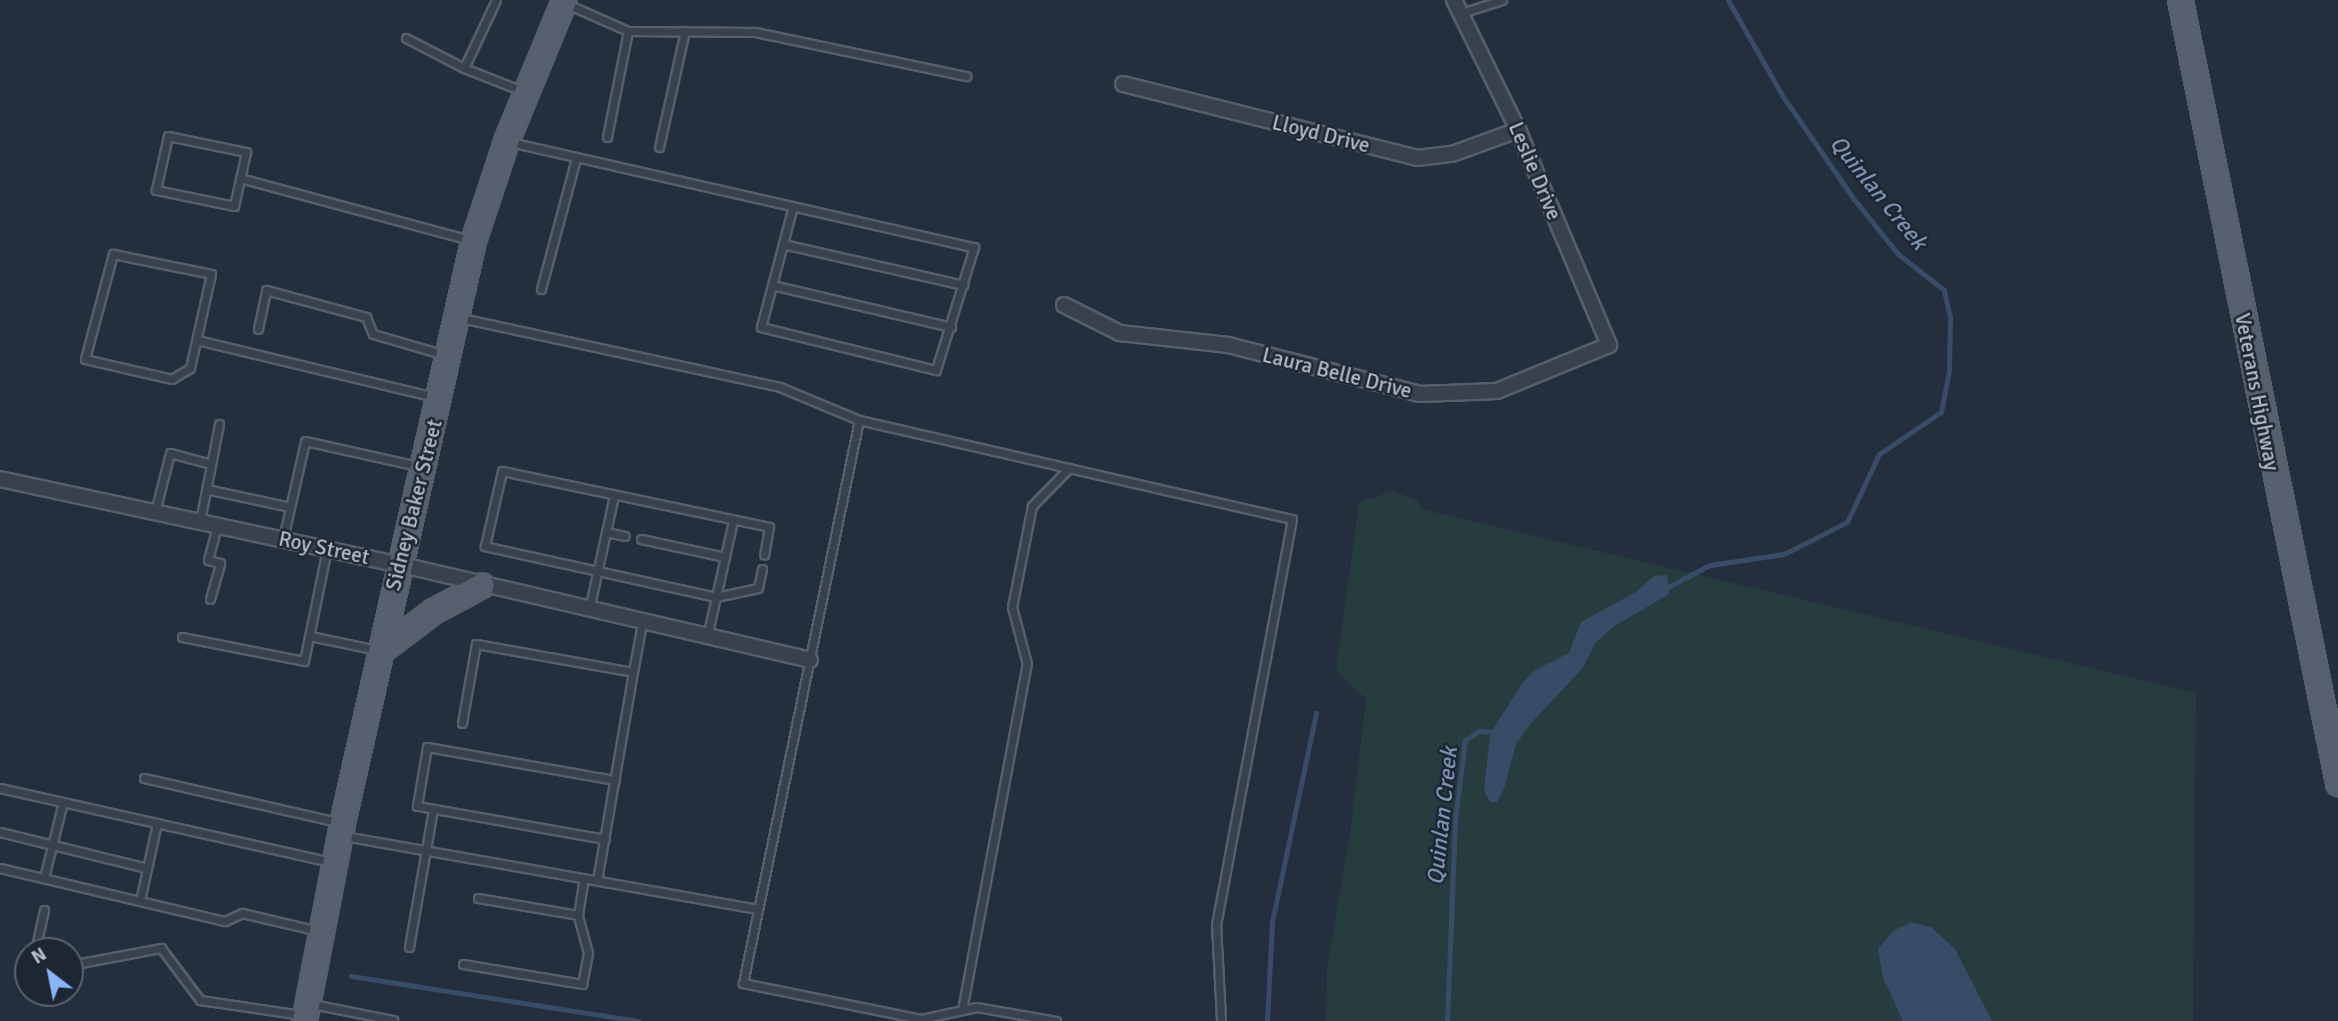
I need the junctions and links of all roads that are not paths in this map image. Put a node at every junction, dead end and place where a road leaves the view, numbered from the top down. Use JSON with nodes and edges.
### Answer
{"nodes":[{"id":1,"x":496,"y":0,"type":"edge"},
{"id":2,"x":1502,"y":0,"type":"edge"},
{"id":3,"x":2180,"y":0,"type":"edge"},
{"id":4,"x":561,"y":1,"type":"edge"},
{"id":5,"x":1457,"y":7,"type":"edge"},
{"id":6,"x":628,"y":31,"type":"junction"},
{"id":7,"x":685,"y":31,"type":"junction"},
{"id":8,"x":406,"y":38,"type":"dead end"},
{"id":9,"x":464,"y":68,"type":"junction"},
{"id":10,"x":966,"y":76,"type":"dead end"},
{"id":11,"x":1123,"y":84,"type":"dead end"},
{"id":12,"x":526,"y":93,"type":"junction"},
{"id":13,"x":1518,"y":130,"type":"junction"},
{"id":14,"x":607,"y":137,"type":"dead end"},
{"id":15,"x":506,"y":141,"type":"junction"},
{"id":16,"x":659,"y":147,"type":"dead end"},
{"id":17,"x":576,"y":158,"type":"junction"},
{"id":18,"x":240,"y":177,"type":"junction"},
{"id":19,"x":793,"y":206,"type":"junction"},
{"id":20,"x":473,"y":241,"type":"junction"},
{"id":21,"x":783,"y":244,"type":"junction"},
{"id":22,"x":772,"y":285,"type":"junction"},
{"id":23,"x":963,"y":285,"type":"junction"},
{"id":24,"x":541,"y":289,"type":"dead end"},
{"id":25,"x":1063,"y":305,"type":"dead end"},
{"id":26,"x":455,"y":317,"type":"junction"},
{"id":27,"x":951,"y":327,"type":"junction"},
{"id":28,"x":258,"y":329,"type":"dead end"},
{"id":29,"x":197,"y":340,"type":"junction"},
{"id":30,"x":1609,"y":345,"type":"joint"},
{"id":31,"x":447,"y":355,"type":"junction"},
{"id":32,"x":439,"y":398,"type":"junction"},
{"id":33,"x":859,"y":420,"type":"junction"},
{"id":34,"x":219,"y":424,"type":"dead end"},
{"id":35,"x":211,"y":464,"type":"junction"},
{"id":36,"x":424,"y":467,"type":"junction"},
{"id":37,"x":1069,"y":468,"type":"junction"},
{"id":38,"x":0,"y":479,"type":"edge"},
{"id":39,"x":206,"y":489,"type":"junction"},
{"id":40,"x":614,"y":495,"type":"junction"},
{"id":41,"x":290,"y":507,"type":"junction"},
{"id":42,"x":155,"y":512,"type":"junction"},
{"id":43,"x":733,"y":521,"type":"junction"},
{"id":44,"x":200,"y":522,"type":"junction"},
{"id":45,"x":217,"y":525,"type":"junction"},
{"id":46,"x":607,"y":532,"type":"junction"},
{"id":47,"x":625,"y":536,"type":"dead end"},
{"id":48,"x":283,"y":539,"type":"junction"},
{"id":49,"x":641,"y":539,"type":"dead end"},
{"id":50,"x":327,"y":549,"type":"junction"},
{"id":51,"x":764,"y":555,"type":"dead end"},
{"id":52,"x":726,"y":557,"type":"junction"},
{"id":53,"x":398,"y":564,"type":"junction"},
{"id":54,"x":762,"y":569,"type":"dead end"},
{"id":55,"x":598,"y":571,"type":"junction"},
{"id":56,"x":482,"y":585,"type":"junction"},
{"id":57,"x":716,"y":597,"type":"junction"},
{"id":58,"x":210,"y":599,"type":"dead end"},
{"id":59,"x":589,"y":611,"type":"junction"},
{"id":60,"x":642,"y":623,"type":"junction"},
{"id":61,"x":310,"y":636,"type":"junction"},
{"id":62,"x":182,"y":637,"type":"dead end"},
{"id":63,"x":707,"y":638,"type":"junction"},
{"id":64,"x":380,"y":651,"type":"junction"},
{"id":65,"x":810,"y":660,"type":"junction"},
{"id":66,"x":633,"y":672,"type":"junction"},
{"id":67,"x":462,"y":723,"type":"dead end"},
{"id":68,"x":144,"y":778,"type":"dead end"},
{"id":69,"x":615,"y":780,"type":"junction"},
{"id":70,"x":2338,"y":783,"type":"edge"},
{"id":71,"x":0,"y":788,"type":"edge"},
{"id":72,"x":63,"y":802,"type":"junction"},
{"id":73,"x":433,"y":809,"type":"junction"},
{"id":74,"x":157,"y":823,"type":"junction"},
{"id":75,"x":340,"y":829,"type":"junction"},
{"id":76,"x":0,"y":832,"type":"edge"},
{"id":77,"x":605,"y":839,"type":"junction"},
{"id":78,"x":52,"y":845,"type":"junction"},
{"id":79,"x":426,"y":850,"type":"junction"},
{"id":80,"x":334,"y":863,"type":"junction"},
{"id":81,"x":0,"y":868,"type":"edge"},
{"id":82,"x":147,"y":868,"type":"junction"},
{"id":83,"x":44,"y":878,"type":"junction"},
{"id":84,"x":584,"y":878,"type":"junction"},
{"id":85,"x":597,"y":880,"type":"junction"},
{"id":86,"x":478,"y":898,"type":"dead end"},
{"id":87,"x":140,"y":901,"type":"junction"},
{"id":88,"x":758,"y":909,"type":"junction"},
{"id":89,"x":44,"y":910,"type":"dead end"},
{"id":90,"x":578,"y":915,"type":"junction"},
{"id":91,"x":321,"y":932,"type":"junction"},
{"id":92,"x":38,"y":937,"type":"edge"},
{"id":93,"x":409,"y":947,"type":"dead end"},
{"id":94,"x":84,"y":962,"type":"edge"},
{"id":95,"x":463,"y":964,"type":"dead end"},
{"id":96,"x":962,"y":1010,"type":"junction"},
{"id":97,"x":306,"y":1013,"type":"edge"},
{"id":98,"x":395,"y":1021,"type":"edge"},
{"id":99,"x":1056,"y":1021,"type":"edge"},
{"id":100,"x":1221,"y":1021,"type":"edge"}],
"edges":[{"from":1,"to":9,"type":"lane"},
{"from":2,"to":5,"type":"lane"},
{"from":3,"to":70,"type":"main road","name":"Veterans Highway"},
{"from":4,"to":6,"type":"lane"},
{"from":4,"to":12,"type":"main road","name":"Sidney Baker Street"},
{"from":5,"to":13,"type":"street","name":"Leslie Drive"},
{"from":6,"to":7,"type":"lane"},
{"from":6,"to":14,"type":"lane"},
{"from":7,"to":10,"type":"lane"},
{"from":7,"to":16,"type":"lane"},
{"from":8,"to":9,"type":"lane"},
{"from":9,"to":12,"type":"lane"},
{"from":11,"to":13,"type":"street","name":"Lloyd Drive"},
{"from":12,"to":15,"type":"main road","name":"Sidney Baker Street"},
{"from":13,"to":30,"type":"street","name":"Leslie Drive"},
{"from":15,"to":17,"type":"lane"},
{"from":15,"to":20,"type":"main road","name":"Sidney Baker Street"},
{"from":17,"to":19,"type":"lane"},
{"from":17,"to":24,"type":"lane"},
{"from":18,"to":18,"type":"lane"},
{"from":18,"to":20,"type":"lane"},
{"from":19,"to":21,"type":"lane"},
{"from":19,"to":23,"type":"lane"},
{"from":20,"to":26,"type":"main road","name":"Sidney Baker Street"},
{"from":21,"to":22,"type":"lane"},
{"from":21,"to":23,"type":"lane"},
{"from":22,"to":27,"type":"lane"},
{"from":22,"to":27,"type":"lane"},
{"from":23,"to":27,"type":"lane"},
{"from":25,"to":30,"type":"street","name":"Laura Belle Drive"},
{"from":26,"to":31,"type":"main road","name":"Sidney Baker Street"},
{"from":26,"to":33,"type":"lane"},
{"from":28,"to":31,"type":"lane"},
{"from":29,"to":29,"type":"lane"},
{"from":29,"to":32,"type":"lane"},
{"from":31,"to":32,"type":"main road","name":"Sidney Baker Street"},
{"from":32,"to":36,"type":"main road","name":"Sidney Baker Street"},
{"from":33,"to":37,"type":"lane"},
{"from":33,"to":65,"type":"lane"},
{"from":34,"to":35,"type":"lane"},
{"from":35,"to":39,"type":"lane"},
{"from":35,"to":42,"type":"lane"},
{"from":36,"to":41,"type":"lane"},
{"from":36,"to":53,"type":"main road","name":"Sidney Baker Street"},
{"from":37,"to":96,"type":"lane"},
{"from":37,"to":100,"type":"lane"},
{"from":38,"to":42,"type":"street","name":"Roy Street"},
{"from":39,"to":41,"type":"lane"},
{"from":39,"to":44,"type":"lane"},
{"from":40,"to":43,"type":"lane"},
{"from":40,"to":46,"type":"lane"},
{"from":40,"to":55,"type":"lane"},
{"from":41,"to":48,"type":"lane"},
{"from":42,"to":44,"type":"street","name":"Roy Street"},
{"from":43,"to":51,"type":"lane"},
{"from":43,"to":52,"type":"lane"},
{"from":44,"to":45,"type":"street","name":"Roy Street"},
{"from":45,"to":48,"type":"street","name":"Roy Street"},
{"from":45,"to":58,"type":"lane"},
{"from":46,"to":47,"type":"lane"},
{"from":46,"to":55,"type":"lane"},
{"from":48,"to":50,"type":"street","name":"Roy Street"},
{"from":49,"to":52,"type":"lane"},
{"from":50,"to":53,"type":"street","name":"Roy Street"},
{"from":50,"to":61,"type":"lane"},
{"from":52,"to":57,"type":"lane"},
{"from":53,"to":56,"type":"street","name":"Roy Street"},
{"from":53,"to":64,"type":"main road","name":"Sidney Baker Street"},
{"from":54,"to":57,"type":"lane"},
{"from":55,"to":57,"type":"lane"},
{"from":55,"to":59,"type":"lane"},
{"from":56,"to":59,"type":"street","name":"Roy Street"},
{"from":56,"to":64,"type":"main road"},
{"from":57,"to":63,"type":"lane"},
{"from":59,"to":60,"type":"street","name":"Roy Street"},
{"from":60,"to":63,"type":"street","name":"Roy Street"},
{"from":60,"to":66,"type":"lane"},
{"from":61,"to":62,"type":"lane"},
{"from":61,"to":64,"type":"lane"},
{"from":63,"to":65,"type":"street","name":"Roy Street"},
{"from":64,"to":75,"type":"main road","name":"Sidney Baker Street"},
{"from":65,"to":88,"type":"lane"},
{"from":66,"to":67,"type":"lane"},
{"from":66,"to":69,"type":"lane"},
{"from":68,"to":75,"type":"lane"},
{"from":69,"to":73,"type":"lane"},
{"from":69,"to":77,"type":"lane"},
{"from":71,"to":72,"type":"lane"},
{"from":72,"to":74,"type":"lane"},
{"from":72,"to":78,"type":"lane"},
{"from":73,"to":77,"type":"lane"},
{"from":73,"to":79,"type":"lane"},
{"from":74,"to":80,"type":"lane"},
{"from":74,"to":82,"type":"lane"},
{"from":75,"to":79,"type":"lane"},
{"from":75,"to":80,"type":"main road","name":"Sidney Baker Street"},
{"from":76,"to":78,"type":"lane"},
{"from":77,"to":85,"type":"lane"},
{"from":78,"to":82,"type":"lane"},
{"from":78,"to":83,"type":"lane"},
{"from":79,"to":84,"type":"lane"},
{"from":79,"to":93,"type":"lane"},
{"from":80,"to":91,"type":"main road","name":"Sidney Baker Street"},
{"from":81,"to":83,"type":"lane"},
{"from":82,"to":87,"type":"lane"},
{"from":83,"to":87,"type":"lane"},
{"from":84,"to":85,"type":"lane"},
{"from":84,"to":90,"type":"lane"},
{"from":85,"to":88,"type":"lane"},
{"from":86,"to":90,"type":"lane"},
{"from":87,"to":91,"type":"lane"},
{"from":88,"to":96,"type":"lane"},
{"from":89,"to":92,"type":"lane"},
{"from":90,"to":95,"type":"lane"},
{"from":91,"to":97,"type":"main road","name":"Sidney Baker Street"},
{"from":94,"to":97,"type":"lane"},
{"from":96,"to":99,"type":"lane"},
{"from":97,"to":98,"type":"lane"}]}
